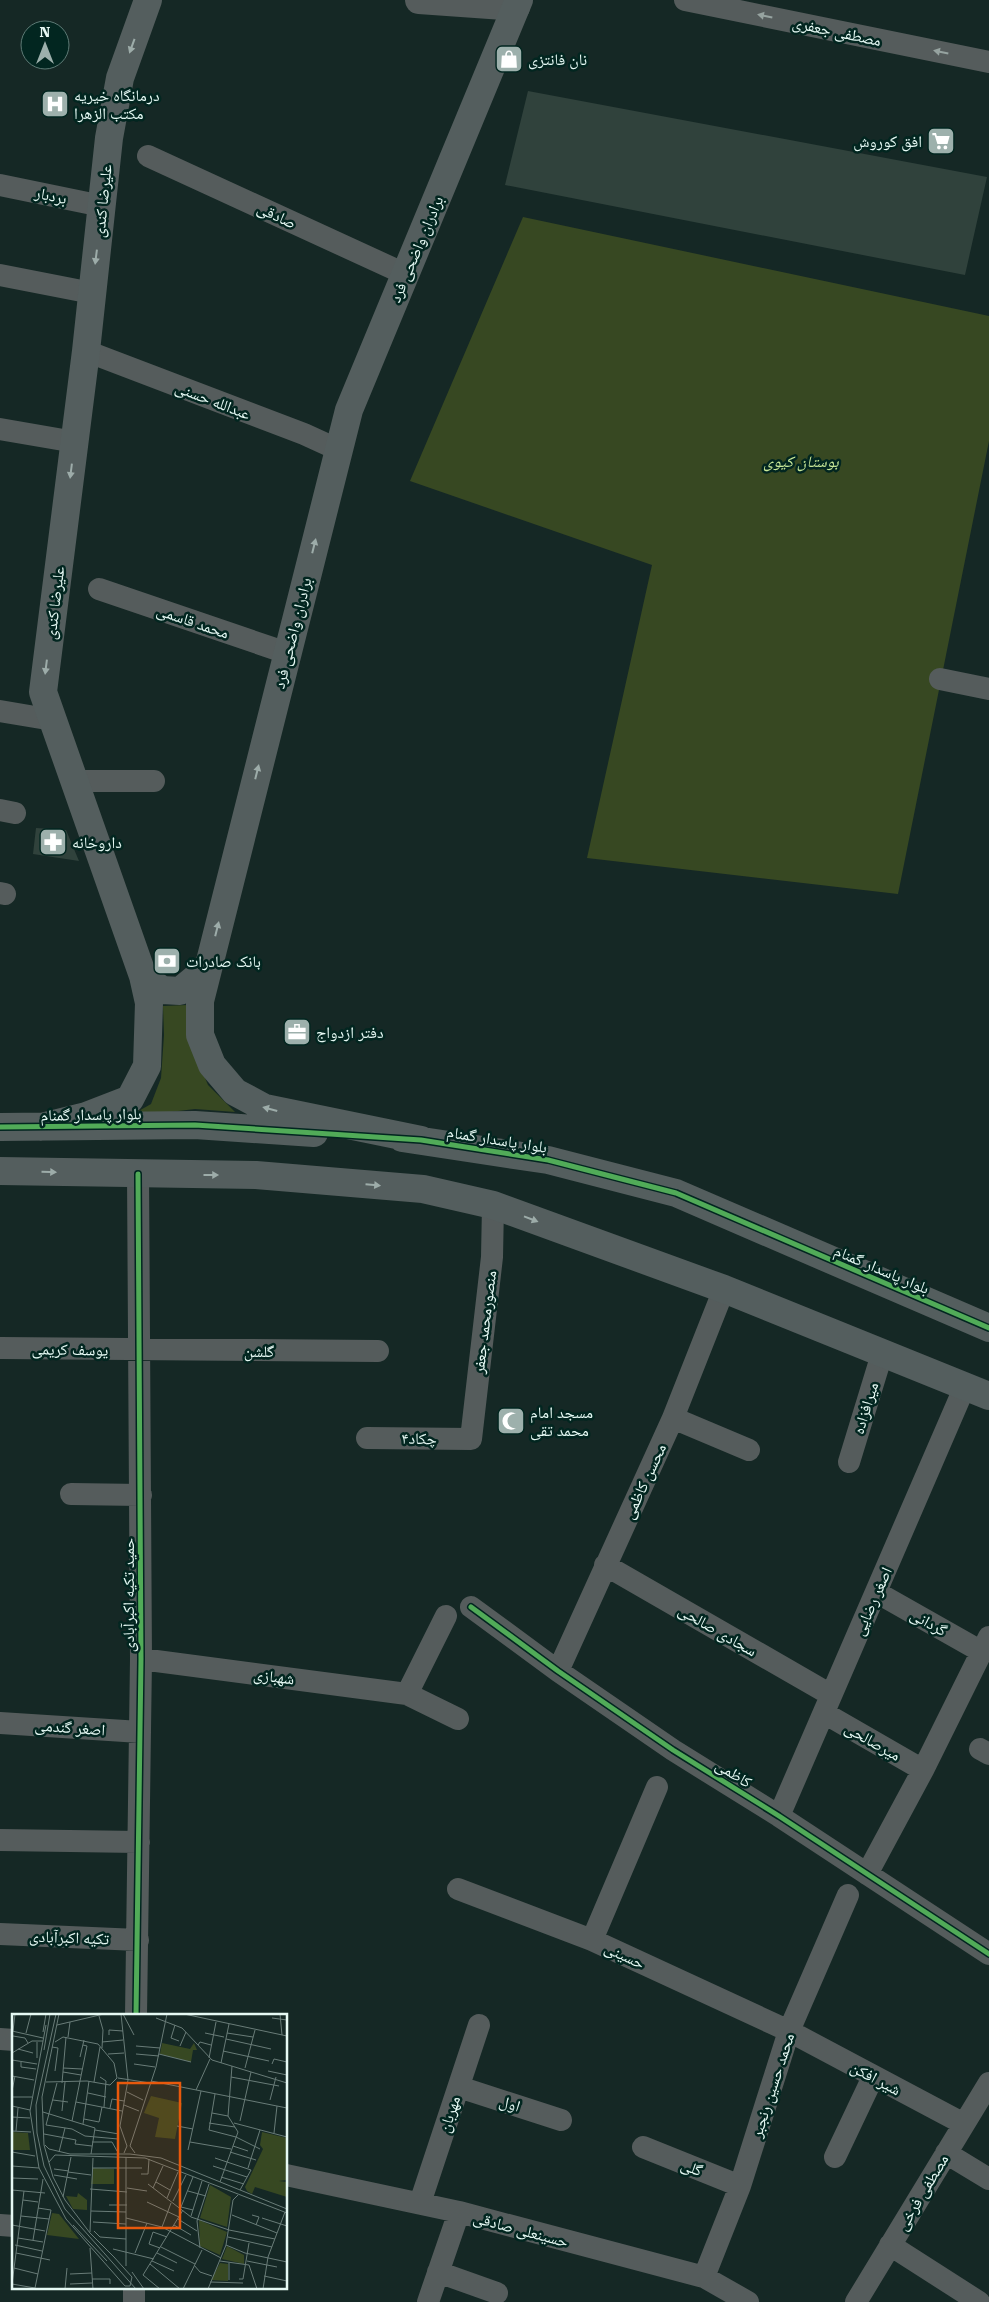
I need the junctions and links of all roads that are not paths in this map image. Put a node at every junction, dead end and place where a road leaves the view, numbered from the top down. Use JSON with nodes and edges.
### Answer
{"nodes":[{"id":1,"x":148,"y":0,"type":"edge"},
{"id":2,"x":419,"y":0,"type":"edge"},
{"id":3,"x":685,"y":0,"type":"edge"},
{"id":4,"x":518,"y":4,"type":"edge"},
{"id":5,"x":989,"y":62,"type":"edge"},
{"id":6,"x":148,"y":156,"type":"dead end"},
{"id":7,"x":0,"y":185,"type":"edge"},
{"id":8,"x":102,"y":206,"type":"junction"},
{"id":9,"x":405,"y":274,"type":"junction"},
{"id":10,"x":0,"y":275,"type":"edge"},
{"id":11,"x":92,"y":293,"type":"junction"},
{"id":12,"x":86,"y":351,"type":"junction"},
{"id":13,"x":0,"y":429,"type":"edge"},
{"id":14,"x":75,"y":442,"type":"junction"},
{"id":15,"x":339,"y":450,"type":"junction"},
{"id":16,"x":99,"y":589,"type":"dead end"},
{"id":17,"x":287,"y":653,"type":"junction"},
{"id":18,"x":940,"y":679,"type":"dead end"},
{"id":19,"x":989,"y":689,"type":"edge"},
{"id":20,"x":0,"y":711,"type":"edge"},
{"id":21,"x":53,"y":720,"type":"junction"},
{"id":22,"x":74,"y":781,"type":"junction"},
{"id":23,"x":154,"y":781,"type":"dead end"},
{"id":24,"x":208,"y":968,"type":"junction"},
{"id":25,"x":143,"y":976,"type":"junction"},
{"id":26,"x":0,"y":1127,"type":"edge"},
{"id":27,"x":41,"y":1127,"type":"junction"},
{"id":28,"x":421,"y":1140,"type":"junction"},
{"id":29,"x":0,"y":1171,"type":"edge"},
{"id":30,"x":138,"y":1174,"type":"junction"},
{"id":31,"x":493,"y":1204,"type":"junction"},
{"id":32,"x":724,"y":1289,"type":"junction"},
{"id":33,"x":989,"y":1328,"type":"edge"},
{"id":34,"x":0,"y":1348,"type":"edge"},
{"id":35,"x":140,"y":1350,"type":"junction"},
{"id":36,"x":378,"y":1352,"type":"dead end"},
{"id":37,"x":882,"y":1354,"type":"junction"},
{"id":38,"x":977,"y":1391,"type":"edge"},
{"id":39,"x":672,"y":1418,"type":"junction"},
{"id":40,"x":367,"y":1438,"type":"dead end"},
{"id":41,"x":470,"y":1439,"type":"joint"},
{"id":42,"x":749,"y":1450,"type":"dead end"},
{"id":43,"x":849,"y":1462,"type":"dead end"},
{"id":44,"x":71,"y":1494,"type":"dead end"},
{"id":45,"x":141,"y":1495,"type":"junction"},
{"id":46,"x":605,"y":1565,"type":"junction"},
{"id":47,"x":876,"y":1592,"type":"junction"},
{"id":48,"x":470,"y":1607,"type":"dead end"},
{"id":49,"x":446,"y":1616,"type":"dead end"},
{"id":50,"x":985,"y":1644,"type":"edge"},
{"id":51,"x":141,"y":1659,"type":"junction"},
{"id":52,"x":558,"y":1671,"type":"junction"},
{"id":53,"x":407,"y":1694,"type":"junction"},
{"id":54,"x":827,"y":1704,"type":"junction"},
{"id":55,"x":458,"y":1719,"type":"dead end"},
{"id":56,"x":0,"y":1722,"type":"edge"},
{"id":57,"x":140,"y":1732,"type":"junction"},
{"id":58,"x":923,"y":1770,"type":"junction"},
{"id":59,"x":657,"y":1786,"type":"dead end"},
{"id":60,"x":779,"y":1816,"type":"junction"},
{"id":61,"x":0,"y":1840,"type":"edge"},
{"id":62,"x":139,"y":1842,"type":"junction"},
{"id":63,"x":867,"y":1874,"type":"junction"},
{"id":64,"x":458,"y":1889,"type":"dead end"},
{"id":65,"x":848,"y":1895,"type":"dead end"},
{"id":66,"x":0,"y":1934,"type":"edge"},
{"id":67,"x":138,"y":1940,"type":"junction"},
{"id":68,"x":592,"y":1940,"type":"junction"},
{"id":69,"x":989,"y":1954,"type":"edge"},
{"id":70,"x":136,"y":2014,"type":"edge"},
{"id":71,"x":479,"y":2026,"type":"dead end"},
{"id":72,"x":789,"y":2031,"type":"junction"},
{"id":73,"x":873,"y":2077,"type":"junction"},
{"id":74,"x":989,"y":2083,"type":"edge"},
{"id":75,"x":459,"y":2087,"type":"junction"},
{"id":76,"x":561,"y":2120,"type":"dead end"},
{"id":77,"x":964,"y":2124,"type":"junction"},
{"id":78,"x":644,"y":2147,"type":"dead end"},
{"id":79,"x":946,"y":2153,"type":"junction"},
{"id":80,"x":835,"y":2158,"type":"dead end"},
{"id":81,"x":288,"y":2174,"type":"edge"},
{"id":82,"x":989,"y":2178,"type":"edge"},
{"id":83,"x":740,"y":2186,"type":"junction"},
{"id":84,"x":420,"y":2203,"type":"junction"},
{"id":85,"x":459,"y":2212,"type":"junction"},
{"id":86,"x":890,"y":2245,"type":"junction"},
{"id":87,"x":438,"y":2272,"type":"junction"},
{"id":88,"x":704,"y":2278,"type":"junction"},
{"id":89,"x":497,"y":2293,"type":"dead end"},
{"id":90,"x":428,"y":2302,"type":"edge"},
{"id":91,"x":748,"y":2302,"type":"edge"},
{"id":92,"x":856,"y":2302,"type":"edge"},
{"id":93,"x":979,"y":2302,"type":"edge"}],
"edges":[{"from":1,"to":8,"type":"main road","name":"علیرضا کندی","one_way":true},
{"from":2,"to":4,"type":"street"},
{"from":5,"to":3,"type":"street","name":"مصطفی جعفری","one_way":true},
{"from":4,"to":9,"type":"main road","name":"برادران واضحی فرد"},
{"from":6,"to":9,"type":"street","name":"صادقی"},
{"from":7,"to":8,"type":"street","name":"بردبار"},
{"from":8,"to":11,"type":"main road","name":"علیرضا کندی","one_way":true},
{"from":9,"to":15,"type":"main road","name":"برادران واضحی فرد"},
{"from":10,"to":11,"type":"street"},
{"from":11,"to":12,"type":"main road","name":"علیرضا کندی"},
{"from":12,"to":14,"type":"main road","name":"علیرضا کندی"},
{"from":12,"to":15,"type":"street","name":"عبدالله حسنی"},
{"from":13,"to":14,"type":"street"},
{"from":14,"to":21,"type":"main road","name":"علیرضا کندی","one_way":true},
{"from":17,"to":15,"type":"main road","name":"برادران واضحی فرد","one_way":true},
{"from":16,"to":17,"type":"street","name":"محمد قاسمی"},
{"from":24,"to":17,"type":"main road","name":"برادران واضحی فرد","one_way":true},
{"from":18,"to":19,"type":"street"},
{"from":20,"to":21,"type":"street"},
{"from":21,"to":22,"type":"main road","name":"علیرضا کندی"},
{"from":22,"to":23,"type":"street"},
{"from":22,"to":25,"type":"main road","name":"علیرضا کندی"},
{"from":24,"to":25,"type":"main road"},
{"from":28,"to":24,"type":"main road","name":"برادران واضحی فرد","one_way":true},
{"from":25,"to":27,"type":"main road","name":"علیرضا کندی"},
{"from":26,"to":27,"type":"main road","name":"بلوار پاسدار گمنام"},
{"from":27,"to":28,"type":"main road","name":"بلوار پاسدار گمنام"},
{"from":28,"to":33,"type":"main road","name":"بلوار پاسدار گمنام"},
{"from":29,"to":30,"type":"main road","one_way":true},
{"from":30,"to":31,"type":"main road","one_way":true},
{"from":30,"to":35,"type":"street","name":"حمید تکیه اکبرآبادی"},
{"from":31,"to":32,"type":"main road","one_way":true},
{"from":31,"to":41,"type":"street","name":"منصورمحمد جعفر"},
{"from":32,"to":37,"type":"main road"},
{"from":32,"to":39,"type":"street","name":"محسن کاظمی"},
{"from":34,"to":35,"type":"street","name":"یوسف کریمی"},
{"from":35,"to":36,"type":"street","name":"گلشن"},
{"from":35,"to":45,"type":"street","name":"حمید تکیه اکبرآبادی"},
{"from":37,"to":38,"type":"main road"},
{"from":37,"to":43,"type":"street","name":"میرافزاده"},
{"from":38,"to":47,"type":"street","name":"اصغر رضایی"},
{"from":39,"to":42,"type":"street"},
{"from":39,"to":46,"type":"street","name":"محسن کاظمی"},
{"from":40,"to":41,"type":"street","name":"چکاد۴"},
{"from":44,"to":45,"type":"street"},
{"from":45,"to":51,"type":"street","name":"حمید تکیه اکبرآبادی"},
{"from":46,"to":52,"type":"street","name":"محسن کاظمی"},
{"from":46,"to":54,"type":"street","name":"سجادی صالحی"},
{"from":47,"to":50,"type":"street","name":"گردانی"},
{"from":47,"to":54,"type":"street","name":"اصغر رضایی"},
{"from":48,"to":52,"type":"street","name":"کاظمی"},
{"from":49,"to":53,"type":"street"},
{"from":50,"to":58,"type":"street"},
{"from":51,"to":53,"type":"street","name":"شهبازی"},
{"from":51,"to":57,"type":"street","name":"حمید تکیه اکبرآبادی"},
{"from":52,"to":60,"type":"street","name":"کاظمی"},
{"from":53,"to":55,"type":"street","name":"شهبازی"},
{"from":54,"to":58,"type":"street","name":"میرصالحی"},
{"from":54,"to":60,"type":"street","name":"اصغر رضایی"},
{"from":56,"to":57,"type":"street","name":"اصغر گندمی"},
{"from":57,"to":62,"type":"street","name":"حمید تکیه اکبرآبادی"},
{"from":58,"to":63,"type":"street"},
{"from":59,"to":68,"type":"street"},
{"from":60,"to":63,"type":"street","name":"کاظمی"},
{"from":61,"to":62,"type":"street"},
{"from":62,"to":67,"type":"street","name":"حمید تکیه اکبرآبادی"},
{"from":63,"to":69,"type":"street","name":"کاظمی"},
{"from":64,"to":68,"type":"street","name":"حسینی"},
{"from":65,"to":72,"type":"street","name":"محمد حسین رنجبر"},
{"from":66,"to":67,"type":"street","name":"تکیه اکبرآبادی"},
{"from":67,"to":70,"type":"street","name":"حمید تکیه اکبرآبادی"},
{"from":68,"to":72,"type":"street","name":"حسینی"},
{"from":71,"to":75,"type":"street","name":"مهربان"},
{"from":72,"to":73,"type":"street","name":"شیر افکن"},
{"from":72,"to":83,"type":"street","name":"محمد حسین رنجبر"},
{"from":73,"to":77,"type":"street","name":"شیر افکن"},
{"from":73,"to":80,"type":"street"},
{"from":74,"to":77,"type":"street","name":"مصطفی فرخی"},
{"from":75,"to":76,"type":"street","name":"اول"},
{"from":75,"to":84,"type":"street","name":"مهربان"},
{"from":77,"to":79,"type":"street","name":"مصطفی فرخی"},
{"from":78,"to":83,"type":"street","name":"گلی"},
{"from":79,"to":82,"type":"street"},
{"from":79,"to":86,"type":"street","name":"مصطفی فرخی"},
{"from":81,"to":84,"type":"street","name":"حسینعلی صادقی"},
{"from":83,"to":88,"type":"street","name":"محمد حسین رنجبر"},
{"from":84,"to":85,"type":"street","name":"حسینعلی صادقی"},
{"from":85,"to":87,"type":"street"},
{"from":85,"to":88,"type":"street","name":"حسینعلی صادقی"},
{"from":86,"to":92,"type":"street","name":"مصطفی فرخی"},
{"from":86,"to":93,"type":"street"},
{"from":87,"to":89,"type":"street"},
{"from":87,"to":90,"type":"street"},
{"from":88,"to":91,"type":"street","name":"حسینعلی صادقی"}]}
